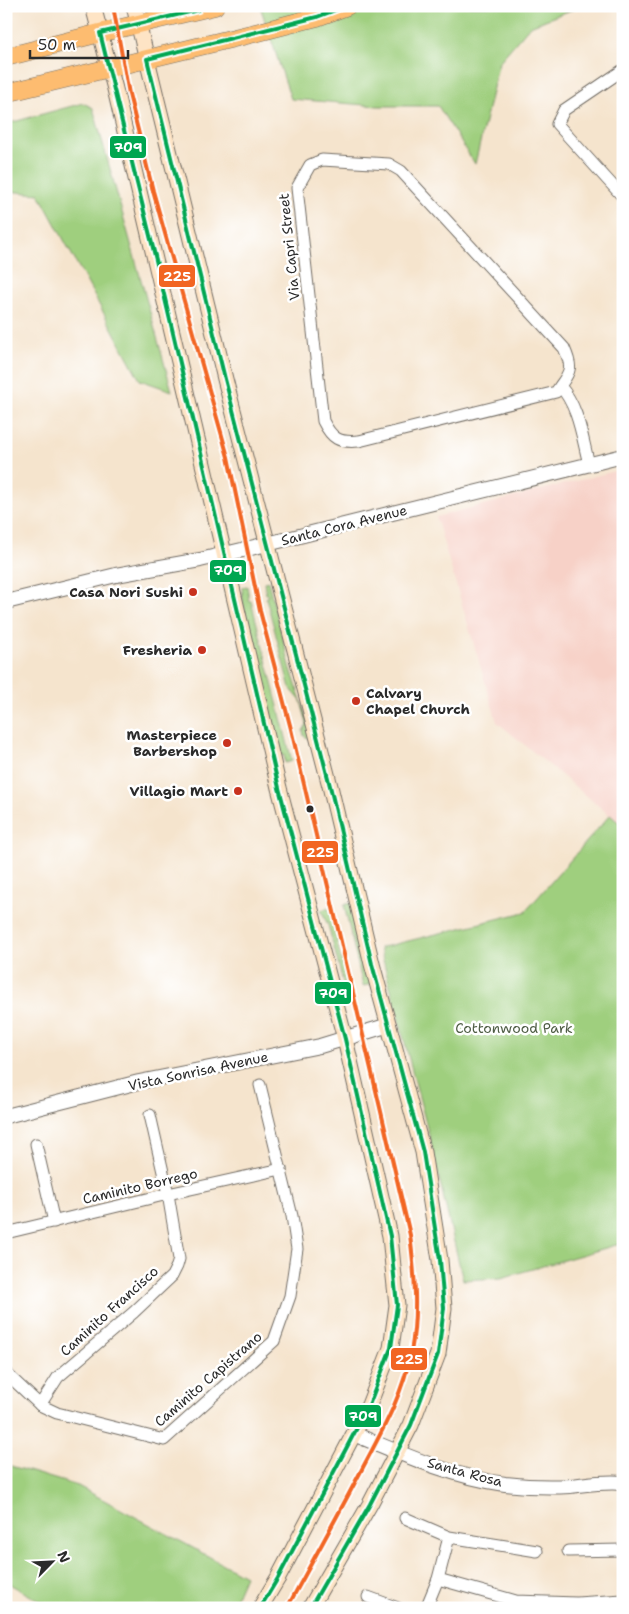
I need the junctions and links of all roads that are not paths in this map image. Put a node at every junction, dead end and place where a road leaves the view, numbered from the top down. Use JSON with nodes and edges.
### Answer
{"nodes":[{"id":1,"x":93,"y":6,"type":"edge"},
{"id":2,"x":134,"y":6,"type":"edge"},
{"id":3,"x":215,"y":6,"type":"edge"},
{"id":4,"x":347,"y":6,"type":"edge"},
{"id":5,"x":140,"y":25,"type":"junction"},
{"id":6,"x":100,"y":33,"type":"junction"},
{"id":7,"x":6,"y":57,"type":"edge"},
{"id":8,"x":147,"y":59,"type":"junction"},
{"id":9,"x":110,"y":67,"type":"junction"},
{"id":10,"x":623,"y":70,"type":"edge"},
{"id":11,"x":6,"y":93,"type":"edge"},
{"id":12,"x":623,"y":197,"type":"edge"},
{"id":13,"x":560,"y":386,"type":"junction"},
{"id":14,"x":623,"y":456,"type":"edge"},
{"id":15,"x":589,"y":464,"type":"junction"},
{"id":16,"x":267,"y":544,"type":"junction"},
{"id":17,"x":225,"y":554,"type":"junction"},
{"id":18,"x":6,"y":602,"type":"edge"},
{"id":19,"x":389,"y":1025,"type":"junction"},
{"id":20,"x":345,"y":1040,"type":"junction"},
{"id":21,"x":260,"y":1085,"type":"dead end"},
{"id":22,"x":150,"y":1115,"type":"dead end"},
{"id":23,"x":6,"y":1116,"type":"edge"},
{"id":24,"x":36,"y":1144,"type":"dead end"},
{"id":25,"x":280,"y":1169,"type":"junction"},
{"id":26,"x":168,"y":1194,"type":"junction"},
{"id":27,"x":54,"y":1222,"type":"junction"},
{"id":28,"x":6,"y":1234,"type":"edge"},
{"id":29,"x":6,"y":1373,"type":"edge"},
{"id":30,"x":40,"y":1405,"type":"junction"},
{"id":31,"x":354,"y":1434,"type":"junction"},
{"id":32,"x":398,"y":1452,"type":"junction"},
{"id":33,"x":619,"y":1479,"type":"edge"},
{"id":34,"x":406,"y":1518,"type":"dead end"},
{"id":35,"x":449,"y":1537,"type":"junction"},
{"id":36,"x":623,"y":1550,"type":"edge"},
{"id":37,"x":537,"y":1551,"type":"dead end"},
{"id":38,"x":568,"y":1551,"type":"dead end"},
{"id":39,"x":438,"y":1579,"type":"junction"},
{"id":40,"x":368,"y":1597,"type":"dead end"},
{"id":41,"x":623,"y":1600,"type":"edge"},
{"id":42,"x":516,"y":1604,"type":"edge"},
{"id":43,"x":577,"y":1605,"type":"edge"},
{"id":44,"x":260,"y":1608,"type":"edge"},
{"id":45,"x":310,"y":1608,"type":"edge"},
{"id":46,"x":398,"y":1608,"type":"edge"},
{"id":47,"x":426,"y":1608,"type":"edge"}],
"edges":[{"from":1,"to":6,"type":"main road"},
{"from":2,"to":5,"type":"main road"},
{"from":3,"to":5,"type":"main road"},
{"from":4,"to":8,"type":"main road"},
{"from":5,"to":6,"type":"main road"},
{"from":5,"to":8,"type":"main road"},
{"from":6,"to":7,"type":"main road"},
{"from":6,"to":9,"type":"main road"},
{"from":8,"to":9,"type":"main road"},
{"from":8,"to":16,"type":"main road"},
{"from":9,"to":11,"type":"main road"},
{"from":9,"to":17,"type":"main road"},
{"from":10,"to":12,"type":"street"},
{"from":13,"to":13,"type":"street","name":"Via Capri Street"},
{"from":13,"to":15,"type":"street"},
{"from":14,"to":15,"type":"street","name":"Santa Cora Avenue"},
{"from":15,"to":16,"type":"street","name":"Santa Cora Avenue"},
{"from":16,"to":17,"type":"street","name":"Santa Cora Avenue"},
{"from":16,"to":19,"type":"main road"},
{"from":17,"to":18,"type":"street","name":"Santa Cora Avenue"},
{"from":17,"to":20,"type":"main road"},
{"from":19,"to":20,"type":"street","name":"Vista Sonrisa Avenue"},
{"from":19,"to":32,"type":"main road"},
{"from":20,"to":23,"type":"street","name":"Vista Sonrisa Avenue"},
{"from":20,"to":31,"type":"main road"},
{"from":21,"to":25,"type":"street","name":"Caminito Capistrano"},
{"from":22,"to":26,"type":"street","name":"Caminito Francisco"},
{"from":24,"to":27,"type":"street"},
{"from":25,"to":26,"type":"street","name":"Caminito Borrego"},
{"from":25,"to":30,"type":"street","name":"Caminito Capistrano"},
{"from":26,"to":27,"type":"street","name":"Caminito Borrego"},
{"from":26,"to":30,"type":"street","name":"Caminito Francisco"},
{"from":27,"to":28,"type":"street","name":"Caminito Borrego"},
{"from":29,"to":30,"type":"street","name":"Caminito Capistrano"},
{"from":31,"to":32,"type":"street","name":"Santa Rosa"},
{"from":31,"to":44,"type":"main road"},
{"from":32,"to":33,"type":"street","name":"Santa Rosa"},
{"from":32,"to":45,"type":"main road"},
{"from":34,"to":35,"type":"street"},
{"from":35,"to":37,"type":"street"},
{"from":35,"to":39,"type":"street"},
{"from":36,"to":38,"type":"street"},
{"from":39,"to":42,"type":"street"},
{"from":39,"to":47,"type":"street"},
{"from":40,"to":46,"type":"street"},
{"from":41,"to":43,"type":"street"},
{"from":42,"to":43,"type":"street"}]}
